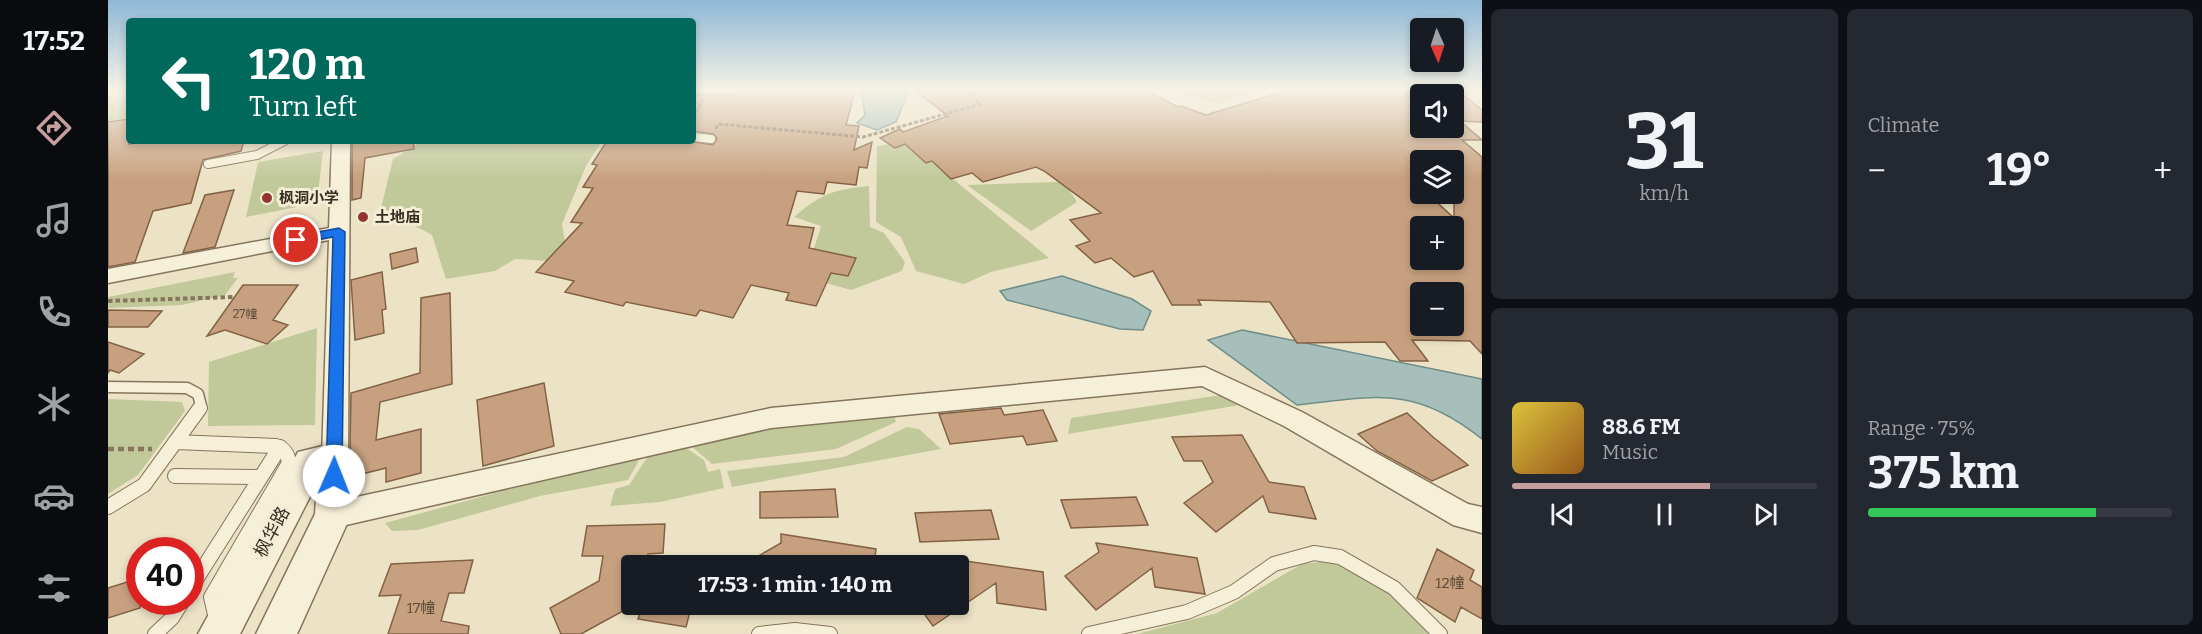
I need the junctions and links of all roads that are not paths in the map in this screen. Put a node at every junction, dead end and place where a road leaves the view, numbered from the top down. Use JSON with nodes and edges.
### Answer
{"nodes":[{"id":1,"x":696,"y":137,"type":"edge"},
{"id":2,"x":711,"y":139,"type":"road end"},
{"id":3,"x":278,"y":144,"type":"edge"},
{"id":4,"x":340,"y":144,"type":"edge"},
{"id":5,"x":208,"y":164,"type":"dead end"},
{"id":6,"x":339,"y":232,"type":"junction"},
{"id":7,"x":108,"y":276,"type":"edge"},
{"id":8,"x":108,"y":387,"type":"edge"},
{"id":9,"x":173,"y":446,"type":"junction"},
{"id":10,"x":280,"y":447,"type":"junction"},
{"id":11,"x":335,"y":457,"type":"junction"},
{"id":12,"x":175,"y":476,"type":"dead end"},
{"id":13,"x":261,"y":477,"type":"junction"},
{"id":14,"x":108,"y":507,"type":"edge"},
{"id":15,"x":333,"y":515,"type":"junction"},
{"id":16,"x":1482,"y":520,"type":"edge"},
{"id":17,"x":204,"y":567,"type":"edge"},
{"id":18,"x":174,"y":615,"type":"edge"},
{"id":19,"x":218,"y":633,"type":"edge"},
{"id":20,"x":155,"y":634,"type":"edge"},
{"id":21,"x":276,"y":634,"type":"edge"},
{"id":22,"x":759,"y":634,"type":"edge"},
{"id":23,"x":830,"y":634,"type":"edge"},
{"id":24,"x":1089,"y":634,"type":"edge"},
{"id":25,"x":1440,"y":634,"type":"edge"}],
"edges":[{"from":1,"to":2,"type":"lane"},
{"from":3,"to":5,"type":"lane"},
{"from":4,"to":6,"type":"street"},
{"from":6,"to":7,"type":"street"},
{"from":6,"to":11,"type":"street"},
{"from":8,"to":9,"type":"lane"},
{"from":9,"to":10,"type":"lane"},
{"from":9,"to":14,"type":"lane"},
{"from":10,"to":13,"type":"lane"},
{"from":10,"to":19,"type":"lane"},
{"from":11,"to":15,"type":"street"},
{"from":11,"to":19,"type":"street","name":"枫华路"},
{"from":12,"to":13,"type":"lane"},
{"from":13,"to":17,"type":"lane"},
{"from":15,"to":16,"type":"street"},
{"from":15,"to":21,"type":"street"},
{"from":18,"to":20,"type":"lane"},
{"from":22,"to":23,"type":"lane"},
{"from":24,"to":25,"type":"lane"}]}
